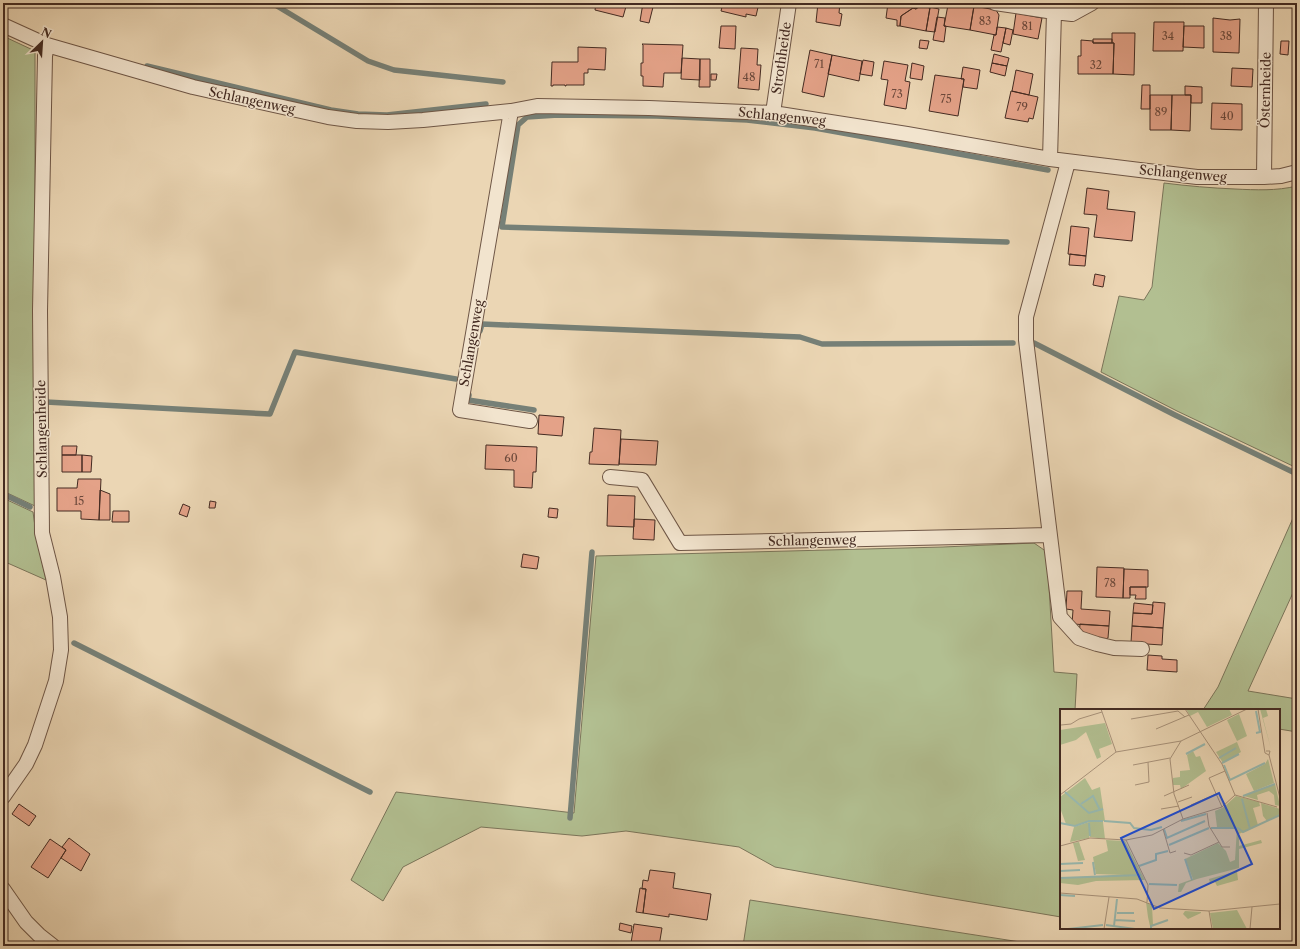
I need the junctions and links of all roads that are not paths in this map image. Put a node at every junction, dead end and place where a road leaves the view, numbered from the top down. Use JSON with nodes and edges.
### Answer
{"nodes":[{"id":1,"x":789,"y":3,"type":"edge"},
{"id":2,"x":995,"y":3,"type":"edge"},
{"id":3,"x":1092,"y":3,"type":"edge"},
{"id":4,"x":1266,"y":3,"type":"edge"},
{"id":5,"x":1054,"y":12,"type":"junction"},
{"id":6,"x":3,"y":26,"type":"edge"},
{"id":7,"x":47,"y":45,"type":"junction"},
{"id":8,"x":511,"y":111,"type":"junction"},
{"id":9,"x":773,"y":113,"type":"junction"},
{"id":10,"x":1050,"y":160,"type":"junction"},
{"id":11,"x":1068,"y":162,"type":"junction"},
{"id":12,"x":1297,"y":172,"type":"edge"},
{"id":13,"x":1264,"y":178,"type":"junction"},
{"id":14,"x":530,"y":421,"type":"dead end"},
{"id":15,"x":610,"y":477,"type":"dead end"},
{"id":16,"x":1049,"y":535,"type":"junction"},
{"id":17,"x":1142,"y":649,"type":"dead end"},
{"id":18,"x":3,"y":798,"type":"edge"},
{"id":19,"x":3,"y":889,"type":"edge"},
{"id":20,"x":53,"y":946,"type":"edge"}],
"edges":[{"from":1,"to":9,"type":"street","name":"Strothheide"},
{"from":2,"to":5,"type":"street"},
{"from":3,"to":5,"type":"street"},
{"from":4,"to":13,"type":"street","name":"Östernheide"},
{"from":5,"to":10,"type":"street"},
{"from":6,"to":7,"type":"street","name":"Schlangenweg"},
{"from":7,"to":8,"type":"street","name":"Schlangenweg"},
{"from":7,"to":18,"type":"street","name":"Schlangenheide"},
{"from":8,"to":9,"type":"street","name":"Schlangenweg"},
{"from":8,"to":14,"type":"street","name":"Schlangenweg"},
{"from":9,"to":10,"type":"street","name":"Schlangenweg"},
{"from":10,"to":11,"type":"street","name":"Schlangenweg"},
{"from":11,"to":13,"type":"street","name":"Schlangenweg"},
{"from":11,"to":16,"type":"street"},
{"from":12,"to":13,"type":"street","name":"Schlangenweg"},
{"from":15,"to":16,"type":"street","name":"Schlangenweg"},
{"from":16,"to":17,"type":"street"},
{"from":19,"to":20,"type":"street"}]}
